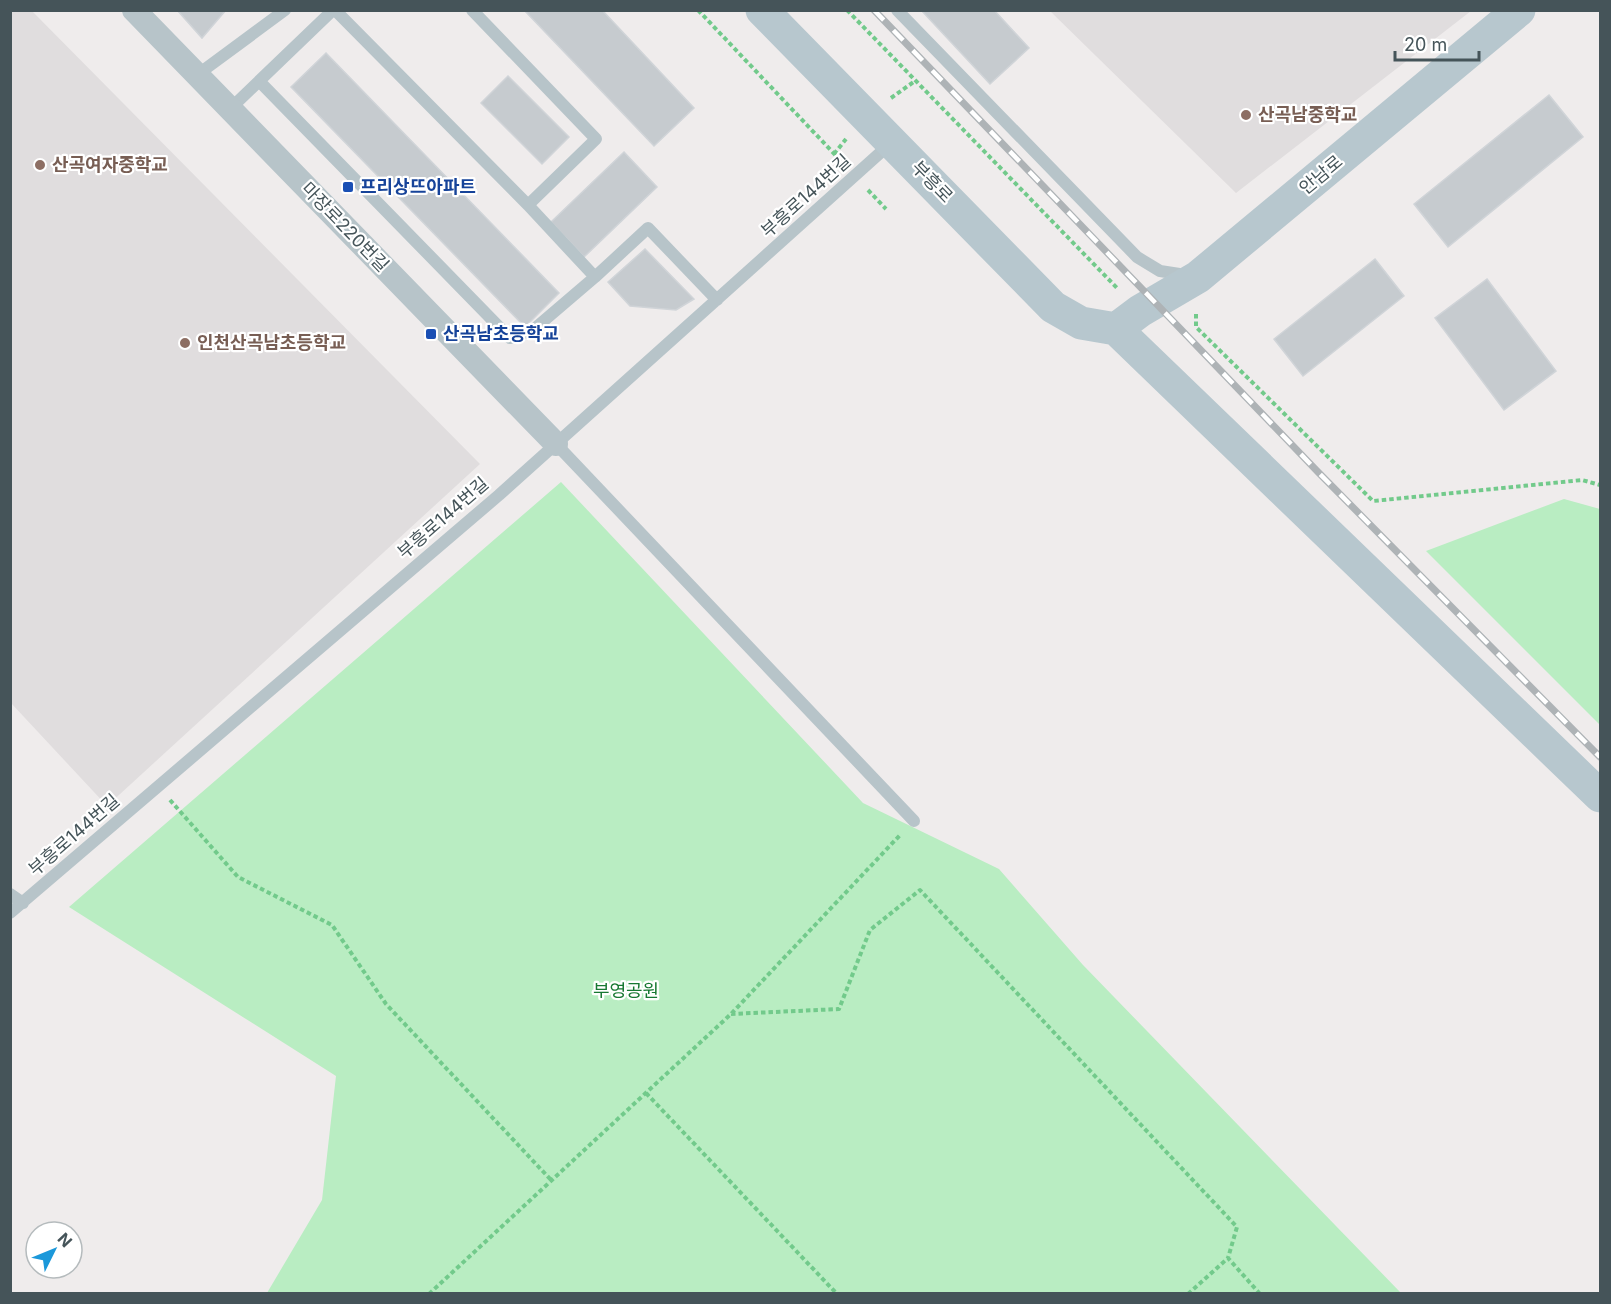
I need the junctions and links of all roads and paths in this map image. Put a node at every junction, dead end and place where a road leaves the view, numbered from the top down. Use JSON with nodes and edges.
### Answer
{"nodes":[{"id":1,"x":134,"y":10,"type":"edge"},
{"id":2,"x":285,"y":10,"type":"edge"},
{"id":3,"x":334,"y":10,"type":"edge"},
{"id":4,"x":472,"y":10,"type":"edge"},
{"id":5,"x":698,"y":10,"type":"edge"},
{"id":6,"x":762,"y":10,"type":"edge"},
{"id":7,"x":847,"y":10,"type":"edge"},
{"id":8,"x":897,"y":10,"type":"edge"},
{"id":9,"x":1519,"y":10,"type":"edge"},
{"id":10,"x":197,"y":75,"type":"junction"},
{"id":11,"x":258,"y":81,"type":"junction"},
{"id":12,"x":230,"y":109,"type":"junction"},
{"id":13,"x":892,"y":142,"type":"junction"},
{"id":14,"x":855,"y":176,"type":"junction"},
{"id":15,"x":528,"y":205,"type":"junction"},
{"id":16,"x":886,"y":209,"type":"dead end"},
{"id":17,"x":595,"y":277,"type":"junction"},
{"id":18,"x":1198,"y":277,"type":"junction"},
{"id":19,"x":717,"y":300,"type":"junction"},
{"id":20,"x":1128,"y":320,"type":"junction"},
{"id":21,"x":556,"y":444,"type":"junction"},
{"id":22,"x":1600,"y":485,"type":"edge"},
{"id":23,"x":158,"y":787,"type":"junction"},
{"id":24,"x":1600,"y":796,"type":"edge"},
{"id":25,"x":914,"y":821,"type":"joint"},
{"id":26,"x":10,"y":894,"type":"edge"},
{"id":27,"x":23,"y":903,"type":"junction"},
{"id":28,"x":10,"y":913,"type":"edge"},
{"id":29,"x":731,"y":1014,"type":"junction"},
{"id":30,"x":646,"y":1093,"type":"junction"},
{"id":31,"x":551,"y":1180,"type":"junction"},
{"id":32,"x":1228,"y":1258,"type":"junction"},
{"id":33,"x":429,"y":1293,"type":"edge"},
{"id":34,"x":837,"y":1293,"type":"edge"},
{"id":35,"x":1188,"y":1293,"type":"edge"},
{"id":36,"x":1260,"y":1293,"type":"edge"}],
"edges":[{"from":1,"to":10,"type":"street","name":"마장로220번길"},
{"from":2,"to":10,"type":"lane"},
{"from":3,"to":11,"type":"lane"},
{"from":3,"to":15,"type":"lane"},
{"from":4,"to":15,"type":"lane"},
{"from":5,"to":14,"type":"path"},
{"from":6,"to":13,"type":"main road","name":"부흥로"},
{"from":7,"to":20,"type":"path"},
{"from":8,"to":18,"type":"lane"},
{"from":9,"to":18,"type":"main road","name":"안남로"},
{"from":10,"to":12,"type":"street","name":"마장로220번길"},
{"from":11,"to":12,"type":"lane"},
{"from":11,"to":17,"type":"lane"},
{"from":12,"to":21,"type":"street","name":"마장로220번길"},
{"from":13,"to":14,"type":"lane","name":"부흥로144번길"},
{"from":13,"to":20,"type":"main road","name":"부흥로"},
{"from":14,"to":16,"type":"path"},
{"from":14,"to":19,"type":"lane","name":"부흥로144번길"},
{"from":15,"to":17,"type":"lane"},
{"from":17,"to":19,"type":"lane"},
{"from":18,"to":20,"type":"main road","name":"안남로"},
{"from":18,"to":22,"type":"path"},
{"from":19,"to":21,"type":"lane","name":"부흥로144번길"},
{"from":20,"to":24,"type":"main road"},
{"from":21,"to":23,"type":"lane","name":"부흥로144번길"},
{"from":21,"to":25,"type":"lane"},
{"from":23,"to":27,"type":"lane","name":"부흥로144번길"},
{"from":23,"to":31,"type":"path"},
{"from":25,"to":29,"type":"path"},
{"from":26,"to":27,"type":"lane"},
{"from":27,"to":28,"type":"lane","name":"부흥로144번길"},
{"from":29,"to":30,"type":"path"},
{"from":29,"to":32,"type":"path"},
{"from":30,"to":31,"type":"path"},
{"from":30,"to":34,"type":"path"},
{"from":31,"to":33,"type":"path"},
{"from":32,"to":35,"type":"path"},
{"from":32,"to":36,"type":"path"}]}
